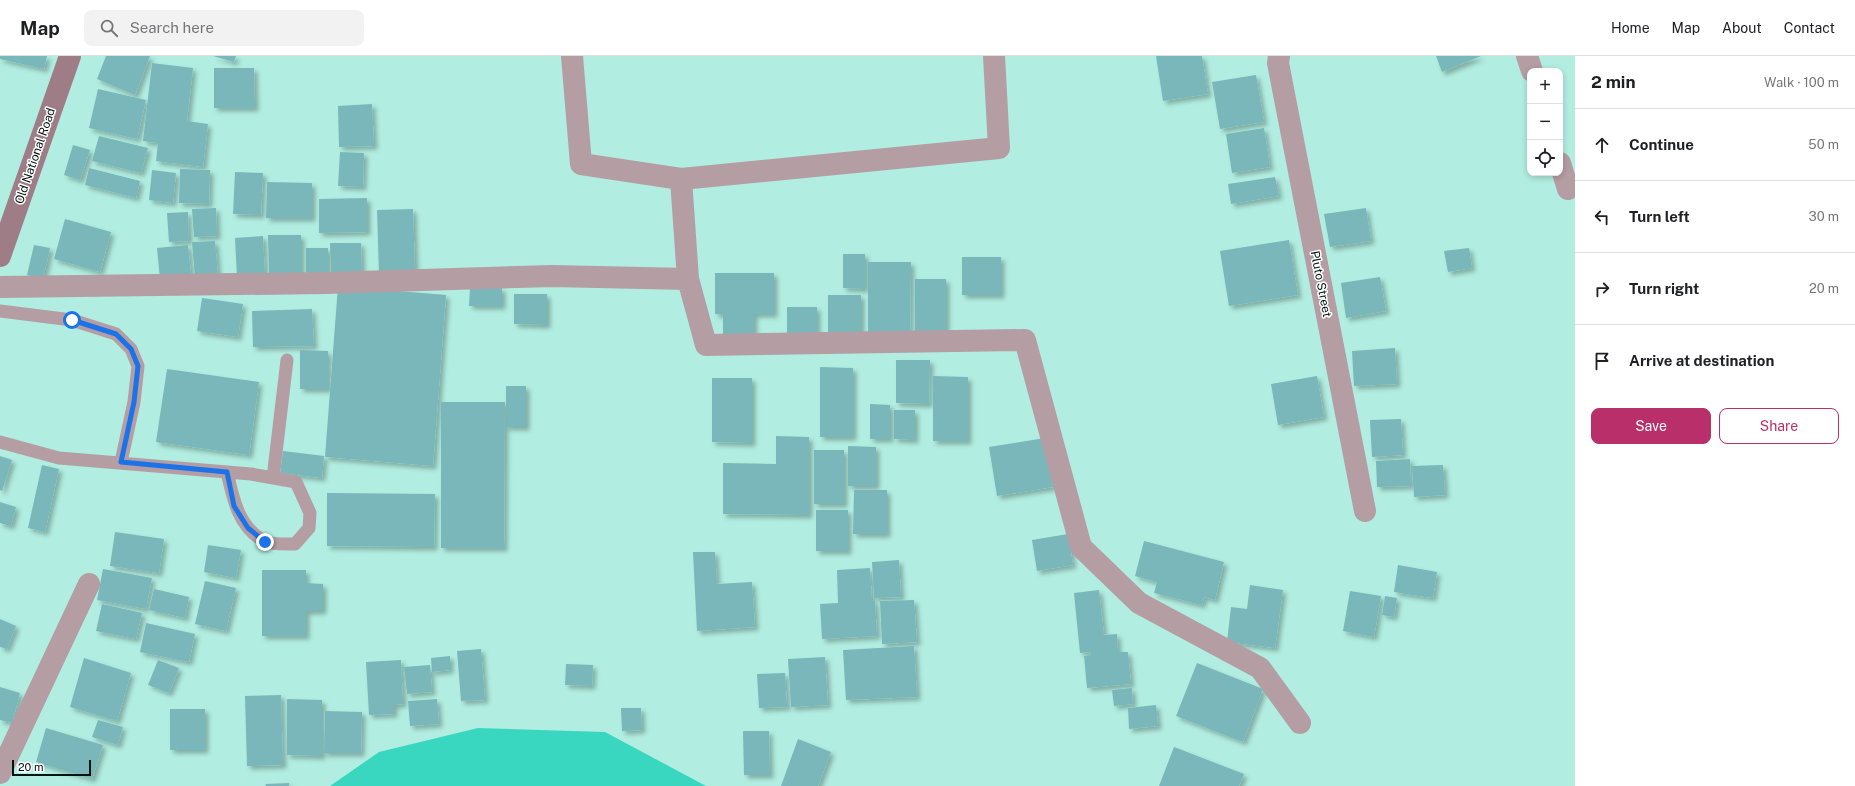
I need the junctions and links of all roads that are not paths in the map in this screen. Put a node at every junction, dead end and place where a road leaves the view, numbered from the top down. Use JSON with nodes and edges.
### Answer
{"nodes":[{"id":1,"x":70,"y":56,"type":"edge"},
{"id":2,"x":572,"y":56,"type":"edge"},
{"id":3,"x":994,"y":56,"type":"edge"},
{"id":4,"x":1279,"y":56,"type":"edge"},
{"id":5,"x":1527,"y":56,"type":"edge"},
{"id":6,"x":1531,"y":68,"type":"edge"},
{"id":7,"x":1563,"y":173,"type":"edge"},
{"id":8,"x":681,"y":179,"type":"junction"},
{"id":9,"x":1568,"y":189,"type":"dead end"},
{"id":10,"x":0,"y":256,"type":"edge"},
{"id":11,"x":688,"y":279,"type":"junction"},
{"id":12,"x":0,"y":287,"type":"edge"},
{"id":13,"x":0,"y":311,"type":"edge"},
{"id":14,"x":287,"y":360,"type":"dead end"},
{"id":15,"x":0,"y":442,"type":"edge"},
{"id":16,"x":121,"y":462,"type":"junction"},
{"id":17,"x":227,"y":472,"type":"junction"},
{"id":18,"x":273,"y":478,"type":"junction"},
{"id":19,"x":1365,"y":511,"type":"dead end"},
{"id":20,"x":89,"y":584,"type":"dead end"},
{"id":21,"x":1300,"y":723,"type":"dead end"},
{"id":22,"x":0,"y":773,"type":"edge"}],
"edges":[{"from":1,"to":10,"type":"main road","name":"Old National Road"},
{"from":2,"to":8,"type":"street"},
{"from":3,"to":8,"type":"street"},
{"from":4,"to":19,"type":"street","name":"Pluto Street"},
{"from":5,"to":6,"type":"street"},
{"from":7,"to":9,"type":"street"},
{"from":8,"to":11,"type":"street"},
{"from":11,"to":12,"type":"street"},
{"from":11,"to":21,"type":"street"},
{"from":13,"to":16,"type":"lane"},
{"from":14,"to":18,"type":"lane"},
{"from":15,"to":16,"type":"lane"},
{"from":16,"to":17,"type":"lane"},
{"from":17,"to":18,"type":"lane"},
{"from":17,"to":18,"type":"lane"},
{"from":20,"to":22,"type":"street"}]}
